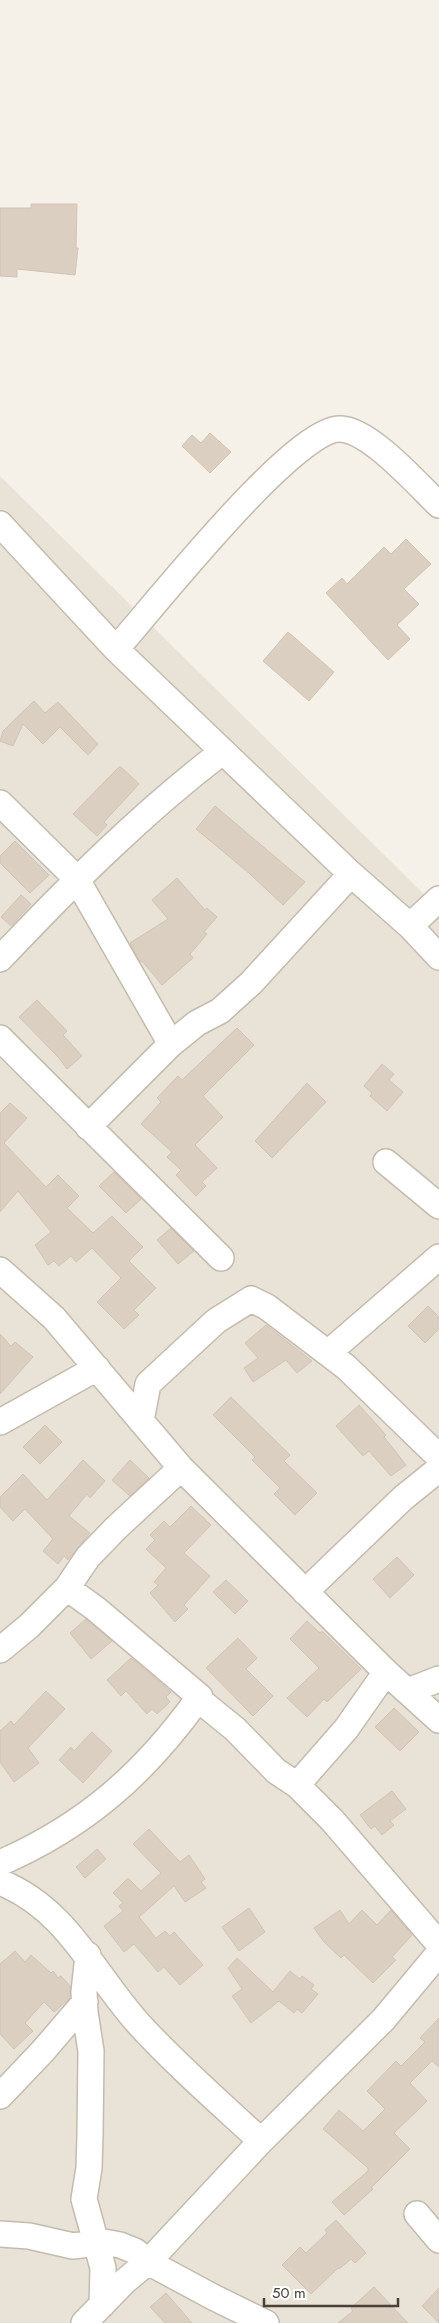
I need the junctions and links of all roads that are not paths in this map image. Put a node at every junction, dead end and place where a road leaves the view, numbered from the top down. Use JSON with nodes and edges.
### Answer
{"nodes":[{"id":1,"x":439,"y":505,"type":"edge"},
{"id":2,"x":0,"y":524,"type":"edge"},
{"id":3,"x":116,"y":649,"type":"junction"},
{"id":4,"x":222,"y":752,"type":"junction"},
{"id":5,"x":0,"y":803,"type":"edge"},
{"id":6,"x":351,"y":874,"type":"junction"},
{"id":7,"x":76,"y":878,"type":"junction"},
{"id":8,"x":439,"y":899,"type":"edge"},
{"id":9,"x":410,"y":926,"type":"junction"},
{"id":10,"x":439,"y":957,"type":"edge"},
{"id":11,"x":0,"y":959,"type":"edge"},
{"id":12,"x":0,"y":1038,"type":"edge"},
{"id":13,"x":171,"y":1044,"type":"junction"},
{"id":14,"x":88,"y":1127,"type":"junction"},
{"id":15,"x":386,"y":1162,"type":"dead end"},
{"id":16,"x":439,"y":1206,"type":"edge"},
{"id":17,"x":439,"y":1257,"type":"edge"},
{"id":18,"x":221,"y":1258,"type":"dead end"},
{"id":19,"x":0,"y":1270,"type":"edge"},
{"id":20,"x":328,"y":1353,"type":"junction"},
{"id":21,"x":97,"y":1368,"type":"junction"},
{"id":22,"x":141,"y":1421,"type":"junction"},
{"id":23,"x":0,"y":1422,"type":"edge"},
{"id":24,"x":439,"y":1457,"type":"edge"},
{"id":25,"x":181,"y":1468,"type":"junction"},
{"id":26,"x":439,"y":1469,"type":"edge"},
{"id":27,"x":67,"y":1588,"type":"junction"},
{"id":28,"x":305,"y":1592,"type":"junction"},
{"id":29,"x":0,"y":1650,"type":"edge"},
{"id":30,"x":386,"y":1672,"type":"junction"},
{"id":31,"x":439,"y":1679,"type":"edge"},
{"id":32,"x":408,"y":1690,"type":"junction"},
{"id":33,"x":198,"y":1700,"type":"junction"},
{"id":34,"x":439,"y":1720,"type":"edge"},
{"id":35,"x":297,"y":1785,"type":"junction"},
{"id":36,"x":0,"y":1863,"type":"edge"},
{"id":37,"x":0,"y":1882,"type":"edge"},
{"id":38,"x":439,"y":1944,"type":"edge"},
{"id":39,"x":439,"y":1953,"type":"edge"},
{"id":40,"x":88,"y":1955,"type":"junction"},
{"id":41,"x":85,"y":2002,"type":"junction"},
{"id":42,"x":0,"y":2096,"type":"edge"},
{"id":43,"x":261,"y":2141,"type":"junction"},
{"id":44,"x":417,"y":2214,"type":"dead end"},
{"id":45,"x":0,"y":2234,"type":"edge"},
{"id":46,"x":439,"y":2240,"type":"edge"},
{"id":47,"x":98,"y":2243,"type":"junction"},
{"id":48,"x":148,"y":2262,"type":"junction"},
{"id":49,"x":102,"y":2306,"type":"junction"},
{"id":50,"x":84,"y":2323,"type":"edge"},
{"id":51,"x":266,"y":2323,"type":"edge"}],
"edges":[{"from":1,"to":3,"type":"street"},
{"from":2,"to":3,"type":"street"},
{"from":3,"to":4,"type":"street"},
{"from":4,"to":6,"type":"street"},
{"from":4,"to":7,"type":"street"},
{"from":5,"to":7,"type":"street"},
{"from":6,"to":9,"type":"street"},
{"from":6,"to":13,"type":"street"},
{"from":7,"to":11,"type":"street"},
{"from":7,"to":13,"type":"street"},
{"from":8,"to":9,"type":"street"},
{"from":9,"to":10,"type":"street"},
{"from":12,"to":14,"type":"street"},
{"from":13,"to":14,"type":"street"},
{"from":14,"to":18,"type":"street"},
{"from":15,"to":16,"type":"street"},
{"from":17,"to":20,"type":"street"},
{"from":19,"to":21,"type":"street"},
{"from":20,"to":22,"type":"street"},
{"from":20,"to":24,"type":"street"},
{"from":21,"to":22,"type":"street"},
{"from":21,"to":23,"type":"street"},
{"from":22,"to":25,"type":"street"},
{"from":25,"to":27,"type":"street"},
{"from":25,"to":28,"type":"street"},
{"from":26,"to":28,"type":"street"},
{"from":27,"to":29,"type":"street"},
{"from":27,"to":33,"type":"street"},
{"from":28,"to":30,"type":"street"},
{"from":30,"to":32,"type":"street"},
{"from":30,"to":35,"type":"street"},
{"from":31,"to":32,"type":"street"},
{"from":32,"to":34,"type":"street"},
{"from":33,"to":35,"type":"street"},
{"from":33,"to":36,"type":"street"},
{"from":35,"to":38,"type":"street"},
{"from":37,"to":40,"type":"street"},
{"from":39,"to":43,"type":"street"},
{"from":40,"to":41,"type":"street"},
{"from":40,"to":43,"type":"street"},
{"from":41,"to":42,"type":"street"},
{"from":41,"to":47,"type":"street"},
{"from":43,"to":48,"type":"street"},
{"from":44,"to":46,"type":"street"},
{"from":45,"to":47,"type":"street"},
{"from":47,"to":48,"type":"street"},
{"from":47,"to":49,"type":"street"},
{"from":48,"to":49,"type":"street"},
{"from":48,"to":51,"type":"street"},
{"from":49,"to":50,"type":"street"}]}
